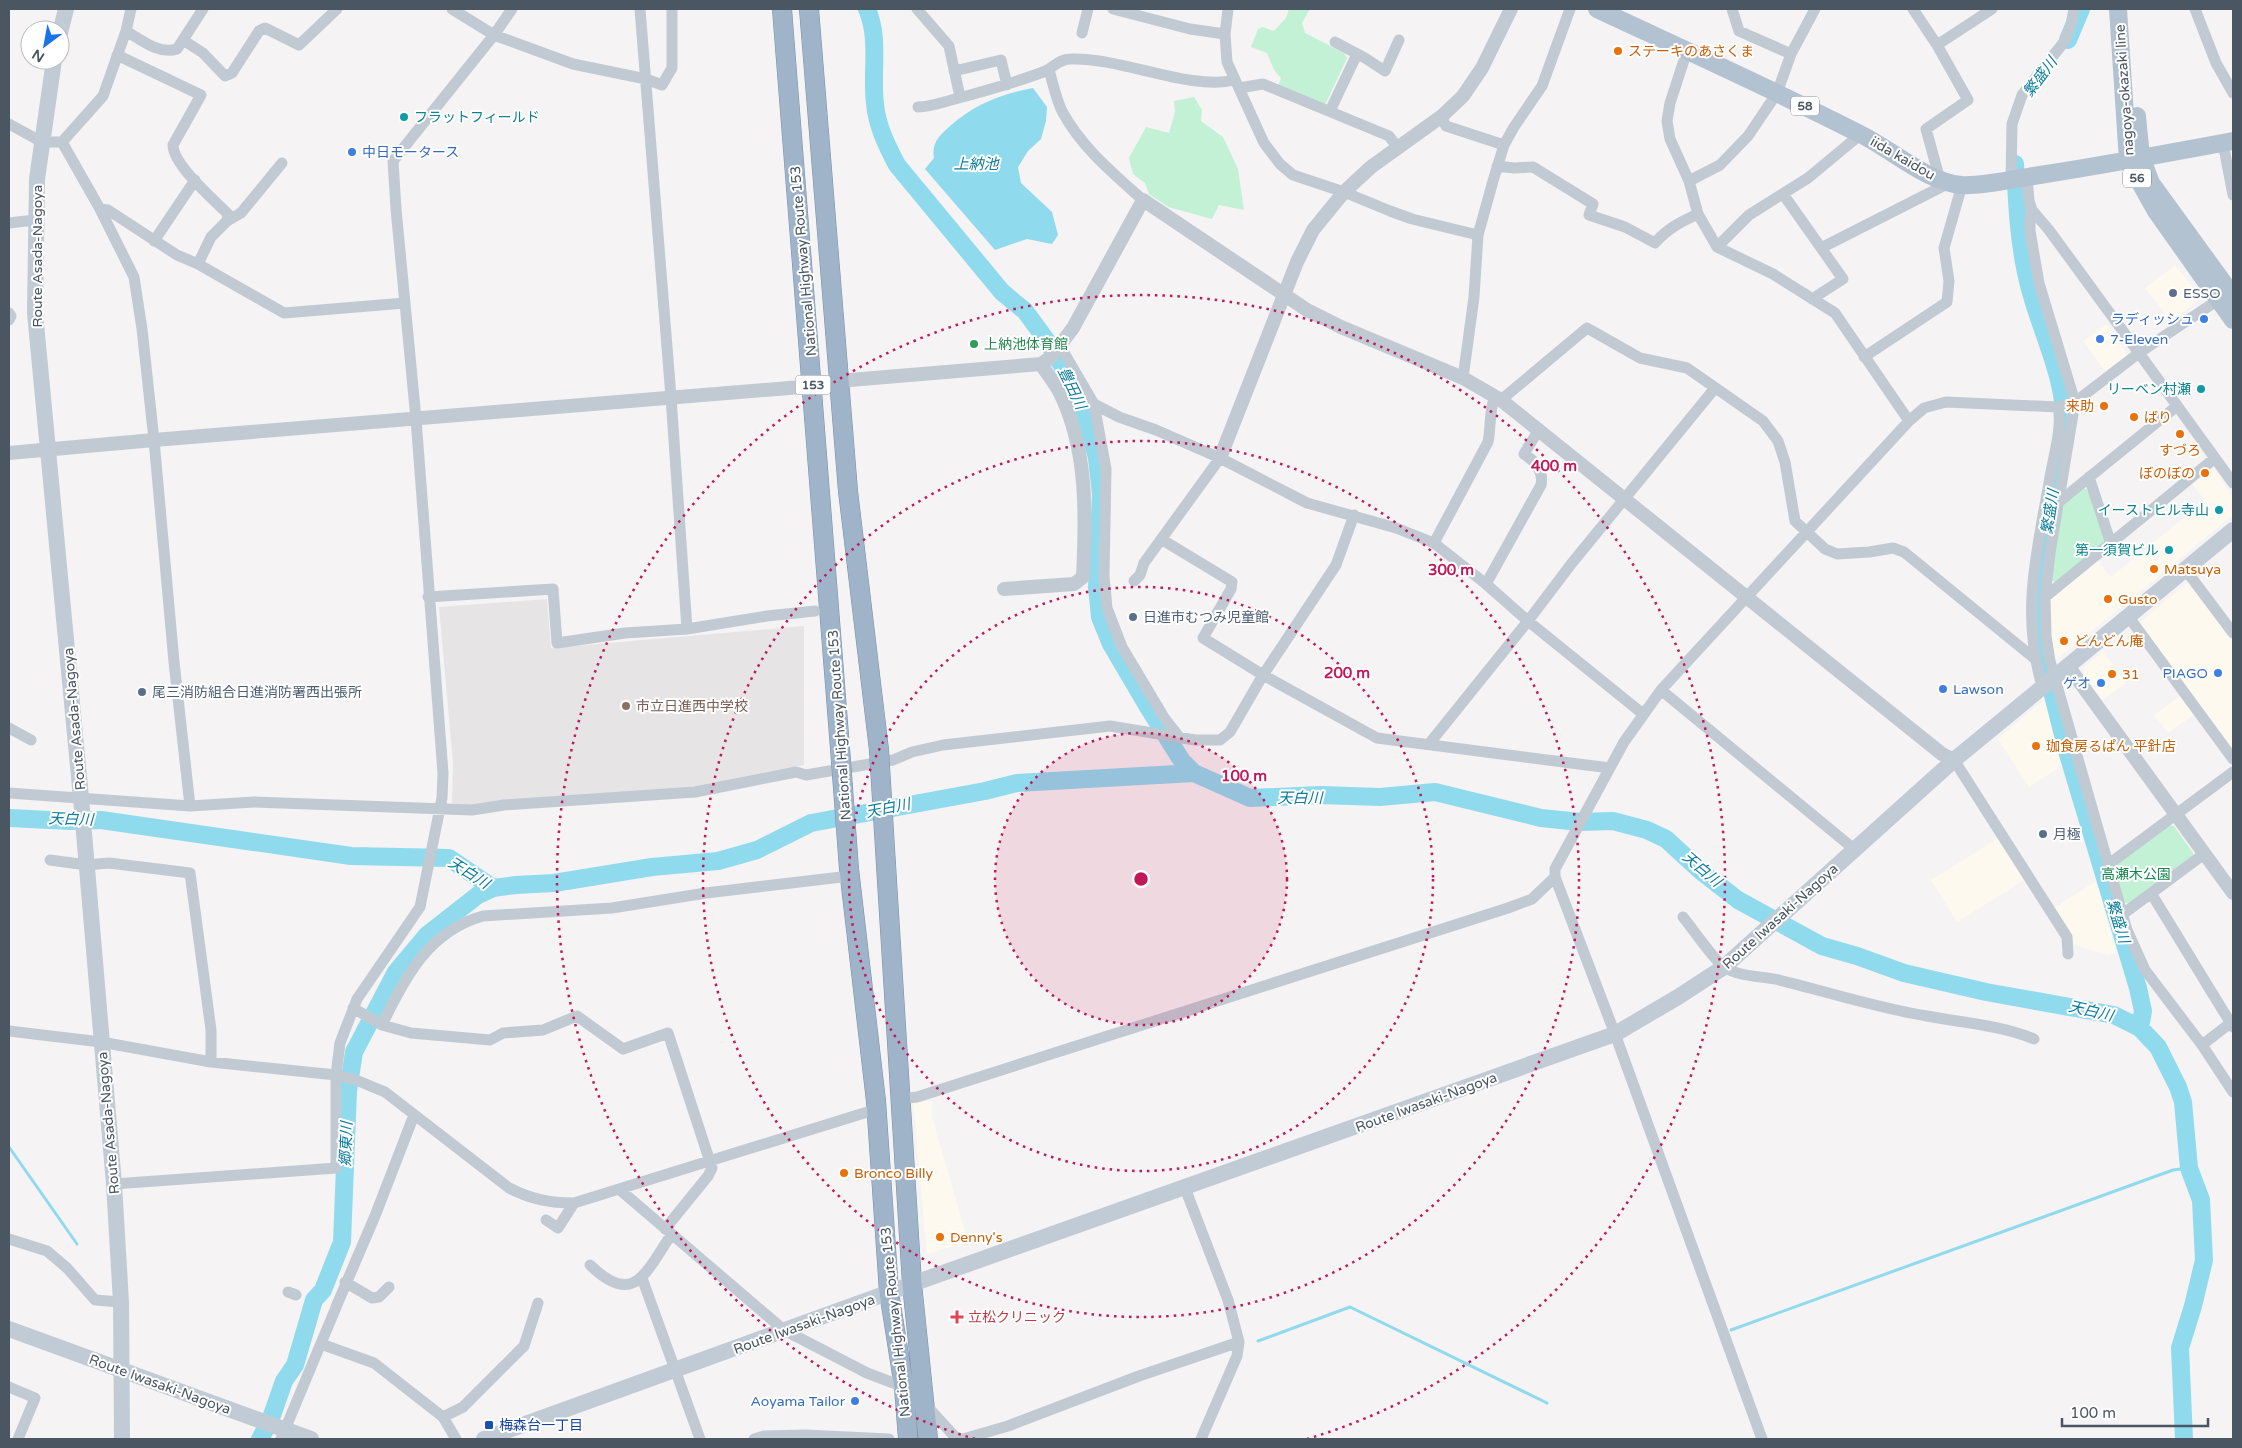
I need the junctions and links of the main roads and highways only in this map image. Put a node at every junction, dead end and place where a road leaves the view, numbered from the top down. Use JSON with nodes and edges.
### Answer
{"nodes":[{"id":1,"x":782,"y":9,"type":"edge"},
{"id":2,"x":809,"y":9,"type":"edge"},
{"id":3,"x":1597,"y":9,"type":"edge"},
{"id":4,"x":2118,"y":9,"type":"edge"},
{"id":5,"x":2129,"y":9,"type":"edge"},
{"id":6,"x":53,"y":70,"type":"edge"},
{"id":7,"x":2228,"y":142,"type":"edge"},
{"id":8,"x":2134,"y":159,"type":"junction"},
{"id":9,"x":2226,"y":298,"type":"edge"},
{"id":10,"x":2233,"y":320,"type":"edge"},
{"id":11,"x":2233,"y":530,"type":"edge"},
{"id":12,"x":912,"y":1284,"type":"junction"},
{"id":13,"x":889,"y":1292,"type":"junction"},
{"id":14,"x":9,"y":1329,"type":"edge"},
{"id":15,"x":123,"y":1370,"type":"junction"},
{"id":16,"x":283,"y":1433,"type":"edge"},
{"id":17,"x":122,"y":1439,"type":"edge"},
{"id":18,"x":311,"y":1439,"type":"edge"},
{"id":19,"x":484,"y":1439,"type":"edge"},
{"id":20,"x":908,"y":1439,"type":"edge"},
{"id":21,"x":928,"y":1439,"type":"edge"}],
"edges":[{"from":1,"to":13,"type":"highway","name":"National Highway Route 153","number":"153","bridge":true},
{"from":2,"to":12,"type":"highway","name":"National Highway Route 153","number":"153","bridge":true},
{"from":3,"to":8,"type":"main road","name":"iida kaidou","number":"58"},
{"from":4,"to":8,"type":"main road","name":"nagoya-okazaki line","number":"56"},
{"from":5,"to":8,"type":"main road","name":"nagoya-okazaki line","number":"56"},
{"from":6,"to":15,"type":"main road","name":"Route Asada-Nagoya"},
{"from":7,"to":8,"type":"main road"},
{"from":8,"to":9,"type":"main road","name":"nagoya-okazaki line","number":"56"},
{"from":9,"to":10,"type":"main road","name":"nagoya-okazaki line","number":"56"},
{"from":11,"to":12,"type":"main road","name":"Route Iwasaki-Nagoya"},
{"from":12,"to":13,"type":"main road","name":"Route Iwasaki-Nagoya"},
{"from":12,"to":21,"type":"highway","name":"National Highway Route 153","number":"153"},
{"from":13,"to":19,"type":"main road","name":"Route Iwasaki-Nagoya"},
{"from":13,"to":20,"type":"highway","name":"National Highway Route 153","number":"153"},
{"from":14,"to":15,"type":"main road","name":"Route Iwasaki-Nagoya"},
{"from":15,"to":16,"type":"main road","name":"Route Iwasaki-Nagoya"},
{"from":15,"to":17,"type":"main road","name":"Route Asada-Nagoya"},
{"from":16,"to":18,"type":"main road","name":"Route Iwasaki-Nagoya"}]}
